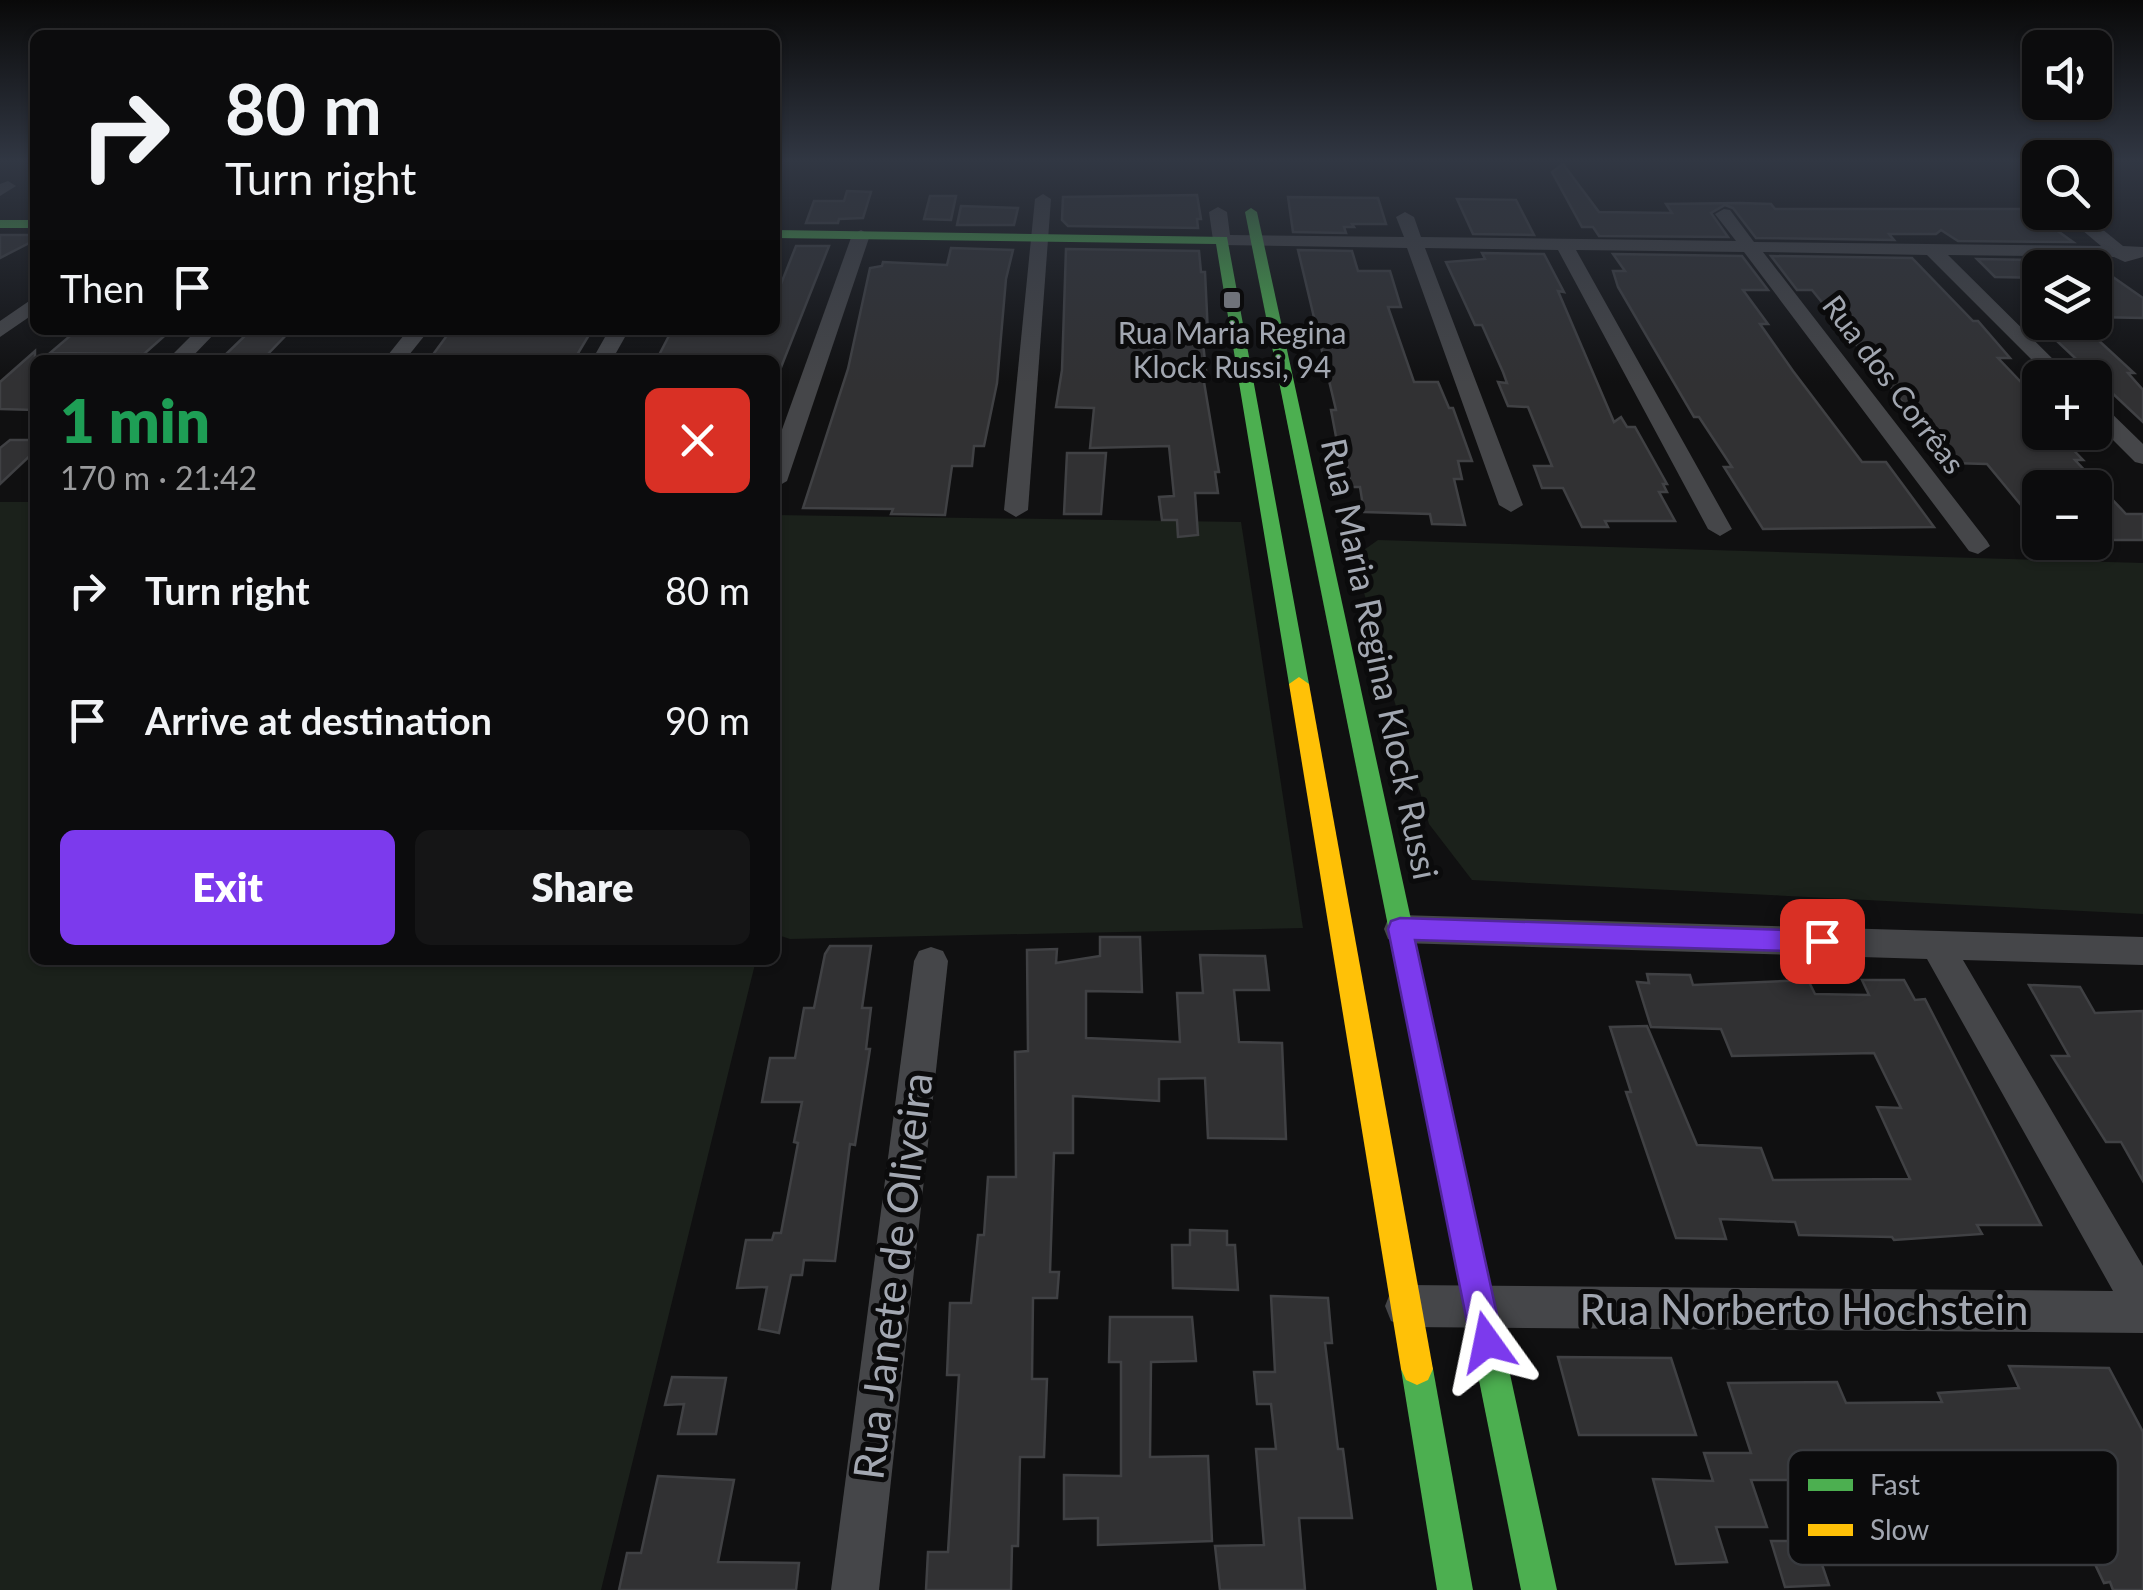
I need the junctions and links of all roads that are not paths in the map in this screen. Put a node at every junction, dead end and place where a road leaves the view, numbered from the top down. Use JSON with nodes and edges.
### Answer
{"nodes":[{"id":1,"x":860,"y":235,"type":"edge"},
{"id":2,"x":872,"y":235,"type":"edge"},
{"id":3,"x":1221,"y":235,"type":"edge"},
{"id":4,"x":1255,"y":235,"type":"edge"},
{"id":5,"x":1412,"y":235,"type":"edge"},
{"id":6,"x":1741,"y":235,"type":"edge"},
{"id":7,"x":2098,"y":235,"type":"edge"},
{"id":8,"x":1039,"y":238,"type":"junction"},
{"id":9,"x":1222,"y":240,"type":"junction"},
{"id":10,"x":1256,"y":240,"type":"junction"},
{"id":11,"x":1414,"y":242,"type":"junction"},
{"id":12,"x":1564,"y":244,"type":"junction"},
{"id":13,"x":1750,"y":247,"type":"junction"},
{"id":14,"x":1933,"y":250,"type":"junction"},
{"id":15,"x":2119,"y":252,"type":"junction"},
{"id":16,"x":2143,"y":252,"type":"edge"},
{"id":17,"x":2143,"y":271,"type":"edge"},
{"id":18,"x":30,"y":308,"type":"edge"},
{"id":19,"x":0,"y":331,"type":"edge"},
{"id":20,"x":203,"y":335,"type":"edge"},
{"id":21,"x":415,"y":335,"type":"edge"},
{"id":22,"x":183,"y":355,"type":"edge"},
{"id":23,"x":398,"y":355,"type":"edge"},
{"id":24,"x":2044,"y":360,"type":"edge"},
{"id":25,"x":2112,"y":427,"type":"edge"},
{"id":26,"x":2143,"y":457,"type":"edge"},
{"id":27,"x":780,"y":466,"type":"edge"},
{"id":28,"x":1511,"y":506,"type":"dead end"},
{"id":29,"x":1016,"y":510,"type":"dead end"},
{"id":30,"x":1720,"y":529,"type":"dead end"},
{"id":31,"x":1978,"y":546,"type":"dead end"},
{"id":32,"x":1400,"y":929,"type":"junction"},
{"id":33,"x":1937,"y":945,"type":"junction"},
{"id":34,"x":2143,"y":951,"type":"edge"},
{"id":35,"x":931,"y":961,"type":"dead end"},
{"id":36,"x":2143,"y":1305,"type":"edge"},
{"id":37,"x":1406,"y":1306,"type":"junction"},
{"id":38,"x":1480,"y":1307,"type":"junction"},
{"id":39,"x":2143,"y":1312,"type":"edge"},
{"id":40,"x":855,"y":1590,"type":"edge"},
{"id":41,"x":1454,"y":1590,"type":"edge"},
{"id":42,"x":1539,"y":1590,"type":"edge"}],
"edges":[{"from":1,"to":27,"type":"street"},
{"from":2,"to":8,"type":"street"},
{"from":3,"to":9,"type":"street"},
{"from":4,"to":10,"type":"street","name":"Rua Maria Regina Klock Russi"},
{"from":5,"to":11,"type":"street"},
{"from":6,"to":13,"type":"street","name":"Rua dos Corrêas"},
{"from":7,"to":15,"type":"street"},
{"from":8,"to":9,"type":"street"},
{"from":8,"to":29,"type":"street"},
{"from":9,"to":10,"type":"street"},
{"from":9,"to":37,"type":"street"},
{"from":10,"to":11,"type":"street"},
{"from":10,"to":32,"type":"street","name":"Rua Maria Regina Klock Russi"},
{"from":11,"to":12,"type":"street"},
{"from":11,"to":28,"type":"street"},
{"from":12,"to":13,"type":"street"},
{"from":12,"to":30,"type":"street"},
{"from":13,"to":14,"type":"street"},
{"from":13,"to":31,"type":"street","name":"Rua dos Corrêas"},
{"from":14,"to":15,"type":"street"},
{"from":14,"to":24,"type":"street"},
{"from":15,"to":16,"type":"street"},
{"from":15,"to":17,"type":"street"},
{"from":18,"to":19,"type":"street"},
{"from":20,"to":22,"type":"street"},
{"from":21,"to":23,"type":"street"},
{"from":25,"to":26,"type":"street"},
{"from":32,"to":33,"type":"street"},
{"from":32,"to":38,"type":"street","name":"Rua Maria Regina Klock Russi"},
{"from":33,"to":34,"type":"street"},
{"from":33,"to":36,"type":"street"},
{"from":35,"to":40,"type":"street","name":"Rua Janete de Oliveira"},
{"from":37,"to":38,"type":"street","name":"Rua Norberto Hochstein"},
{"from":37,"to":41,"type":"street"},
{"from":38,"to":39,"type":"street","name":"Rua Norberto Hochstein"},
{"from":38,"to":42,"type":"street","name":"Rua Maria Regina Klock Russi"}]}
